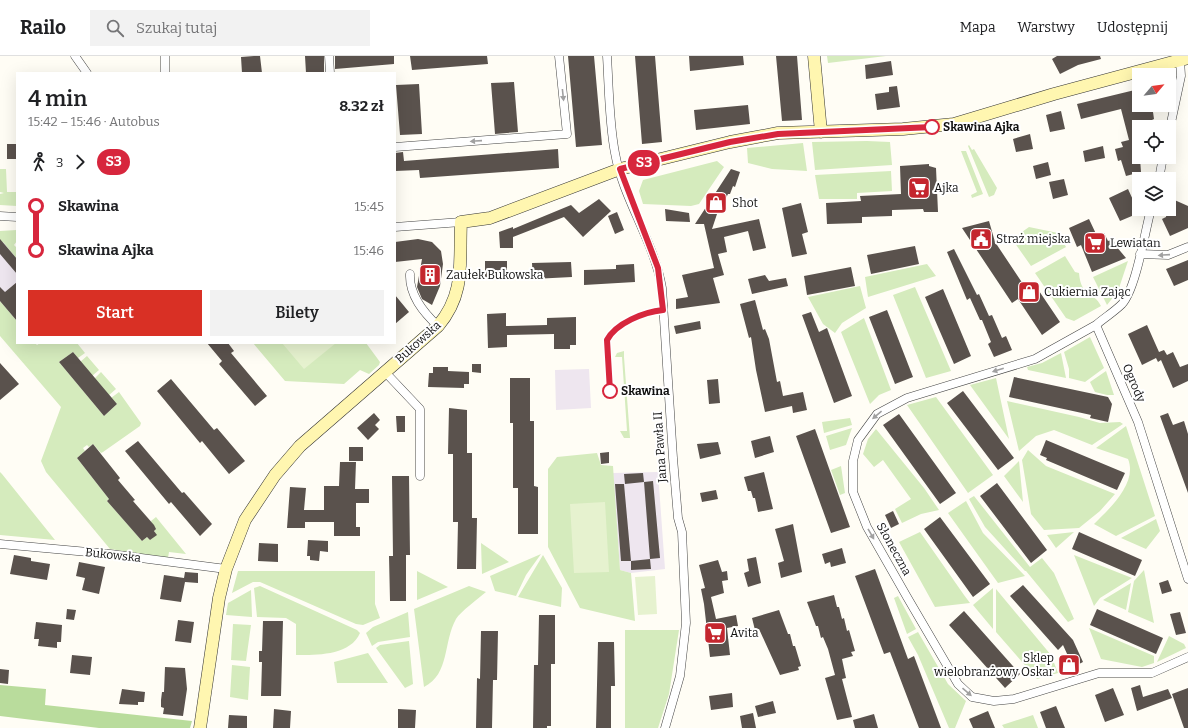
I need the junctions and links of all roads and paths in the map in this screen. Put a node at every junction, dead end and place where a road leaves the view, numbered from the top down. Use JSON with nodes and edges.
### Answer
{"nodes":[{"id":1,"x":75,"y":56,"type":"edge"},
{"id":2,"x":164,"y":56,"type":"edge"},
{"id":3,"x":329,"y":56,"type":"edge"},
{"id":4,"x":559,"y":56,"type":"edge"},
{"id":5,"x":607,"y":56,"type":"edge"},
{"id":6,"x":814,"y":56,"type":"edge"},
{"id":7,"x":1184,"y":59,"type":"edge"},
{"id":8,"x":86,"y":72,"type":"edge"},
{"id":9,"x":165,"y":72,"type":"edge"},
{"id":10,"x":330,"y":72,"type":"edge"},
{"id":11,"x":1172,"y":120,"type":"edge"},
{"id":12,"x":821,"y":132,"type":"junction"},
{"id":13,"x":396,"y":147,"type":"edge"},
{"id":14,"x":620,"y":169,"type":"junction"},
{"id":15,"x":0,"y":216,"type":"edge"},
{"id":16,"x":1149,"y":216,"type":"edge"},
{"id":17,"x":16,"y":217,"type":"edge"},
{"id":18,"x":461,"y":222,"type":"junction"},
{"id":19,"x":396,"y":227,"type":"edge"},
{"id":20,"x":1188,"y":247,"type":"edge"},
{"id":21,"x":1140,"y":254,"type":"junction"},
{"id":22,"x":410,"y":274,"type":"dead end"},
{"id":23,"x":1096,"y":325,"type":"junction"},
{"id":24,"x":438,"y":326,"type":"junction"},
{"id":25,"x":385,"y":372,"type":"junction"},
{"id":26,"x":420,"y":476,"type":"dead end"},
{"id":27,"x":0,"y":544,"type":"edge"},
{"id":28,"x":226,"y":569,"type":"junction"},
{"id":29,"x":1188,"y":579,"type":"edge"},
{"id":30,"x":1188,"y":657,"type":"edge"},
{"id":31,"x":200,"y":728,"type":"edge"},
{"id":32,"x":665,"y":728,"type":"edge"}],
"edges":[{"from":1,"to":8,"type":"street"},
{"from":2,"to":9,"type":"street"},
{"from":3,"to":10,"type":"street"},
{"from":4,"to":13,"type":"street","one_way":true},
{"from":5,"to":14,"type":"street","name":"Jana Pawła II"},
{"from":6,"to":12,"type":"street"},
{"from":7,"to":11,"type":"street"},
{"from":7,"to":12,"type":"street"},
{"from":12,"to":14,"type":"street"},
{"from":14,"to":18,"type":"street"},
{"from":14,"to":32,"type":"street","name":"Jana Pawła II"},
{"from":15,"to":17,"type":"street"},
{"from":16,"to":21,"type":"street"},
{"from":18,"to":19,"type":"street"},
{"from":18,"to":24,"type":"street","name":"Bukowska"},
{"from":20,"to":21,"type":"street","one_way":true},
{"from":21,"to":23,"type":"street"},
{"from":22,"to":24,"type":"street"},
{"from":23,"to":29,"type":"street","name":"Ogrody"},
{"from":23,"to":30,"type":"street","name":"Słoneczna","one_way":true},
{"from":24,"to":25,"type":"street","name":"Bukowska"},
{"from":25,"to":26,"type":"street"},
{"from":25,"to":28,"type":"street","name":"Bukowska"},
{"from":27,"to":28,"type":"street","name":"Bukowska"},
{"from":28,"to":31,"type":"street","name":"Bukowska"}]}
